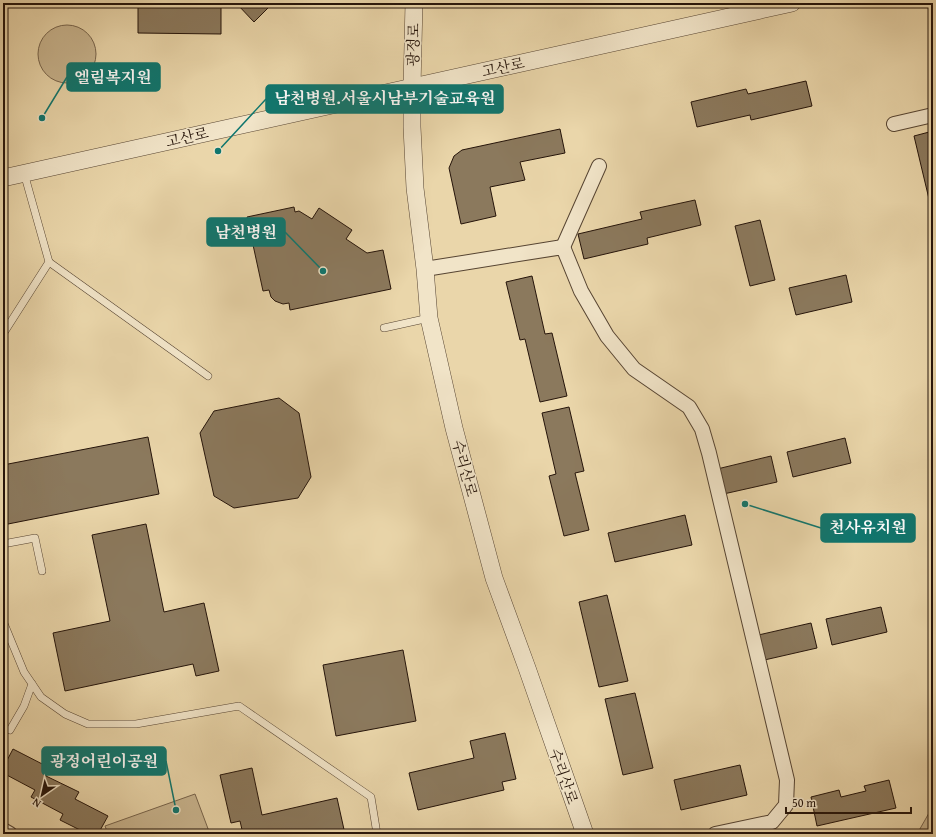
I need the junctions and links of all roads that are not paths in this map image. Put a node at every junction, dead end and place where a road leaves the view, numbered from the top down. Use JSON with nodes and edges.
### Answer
{"nodes":[{"id":1,"x":414,"y":3,"type":"edge"},
{"id":2,"x":792,"y":3,"type":"edge"},
{"id":3,"x":412,"y":87,"type":"junction"},
{"id":4,"x":933,"y":115,"type":"edge"},
{"id":5,"x":894,"y":124,"type":"dead end"},
{"id":6,"x":598,"y":166,"type":"dead end"},
{"id":7,"x":24,"y":173,"type":"junction"},
{"id":8,"x":3,"y":178,"type":"edge"},
{"id":9,"x":563,"y":247,"type":"junction"},
{"id":10,"x":49,"y":262,"type":"junction"},
{"id":11,"x":424,"y":269,"type":"junction"},
{"id":12,"x":429,"y":318,"type":"junction"},
{"id":13,"x":384,"y":328,"type":"dead end"},
{"id":14,"x":3,"y":334,"type":"edge"},
{"id":15,"x":208,"y":376,"type":"dead end"},
{"id":16,"x":3,"y":544,"type":"edge"},
{"id":17,"x":42,"y":571,"type":"dead end"},
{"id":18,"x":3,"y":621,"type":"edge"},
{"id":19,"x":32,"y":684,"type":"junction"},
{"id":20,"x":10,"y":730,"type":"dead end"},
{"id":21,"x":3,"y":830,"type":"edge"},
{"id":22,"x":10,"y":834,"type":"edge"},
{"id":23,"x":377,"y":834,"type":"edge"},
{"id":24,"x":585,"y":834,"type":"edge"},
{"id":25,"x":715,"y":834,"type":"edge"}],
"edges":[{"from":1,"to":3,"type":"street","name":"광정로"},
{"from":2,"to":3,"type":"street","name":"고산로"},
{"from":3,"to":7,"type":"street","name":"고산로"},
{"from":3,"to":11,"type":"street","name":"수리산로"},
{"from":4,"to":5,"type":"street"},
{"from":6,"to":9,"type":"street"},
{"from":7,"to":8,"type":"street","name":"고산로"},
{"from":7,"to":10,"type":"lane"},
{"from":9,"to":11,"type":"street"},
{"from":9,"to":25,"type":"street"},
{"from":10,"to":14,"type":"lane"},
{"from":10,"to":15,"type":"lane"},
{"from":11,"to":12,"type":"street","name":"수리산로"},
{"from":12,"to":13,"type":"lane"},
{"from":12,"to":24,"type":"street","name":"수리산로"},
{"from":16,"to":17,"type":"lane"},
{"from":18,"to":19,"type":"lane"},
{"from":19,"to":20,"type":"lane"},
{"from":19,"to":23,"type":"lane"},
{"from":21,"to":22,"type":"street"}]}
